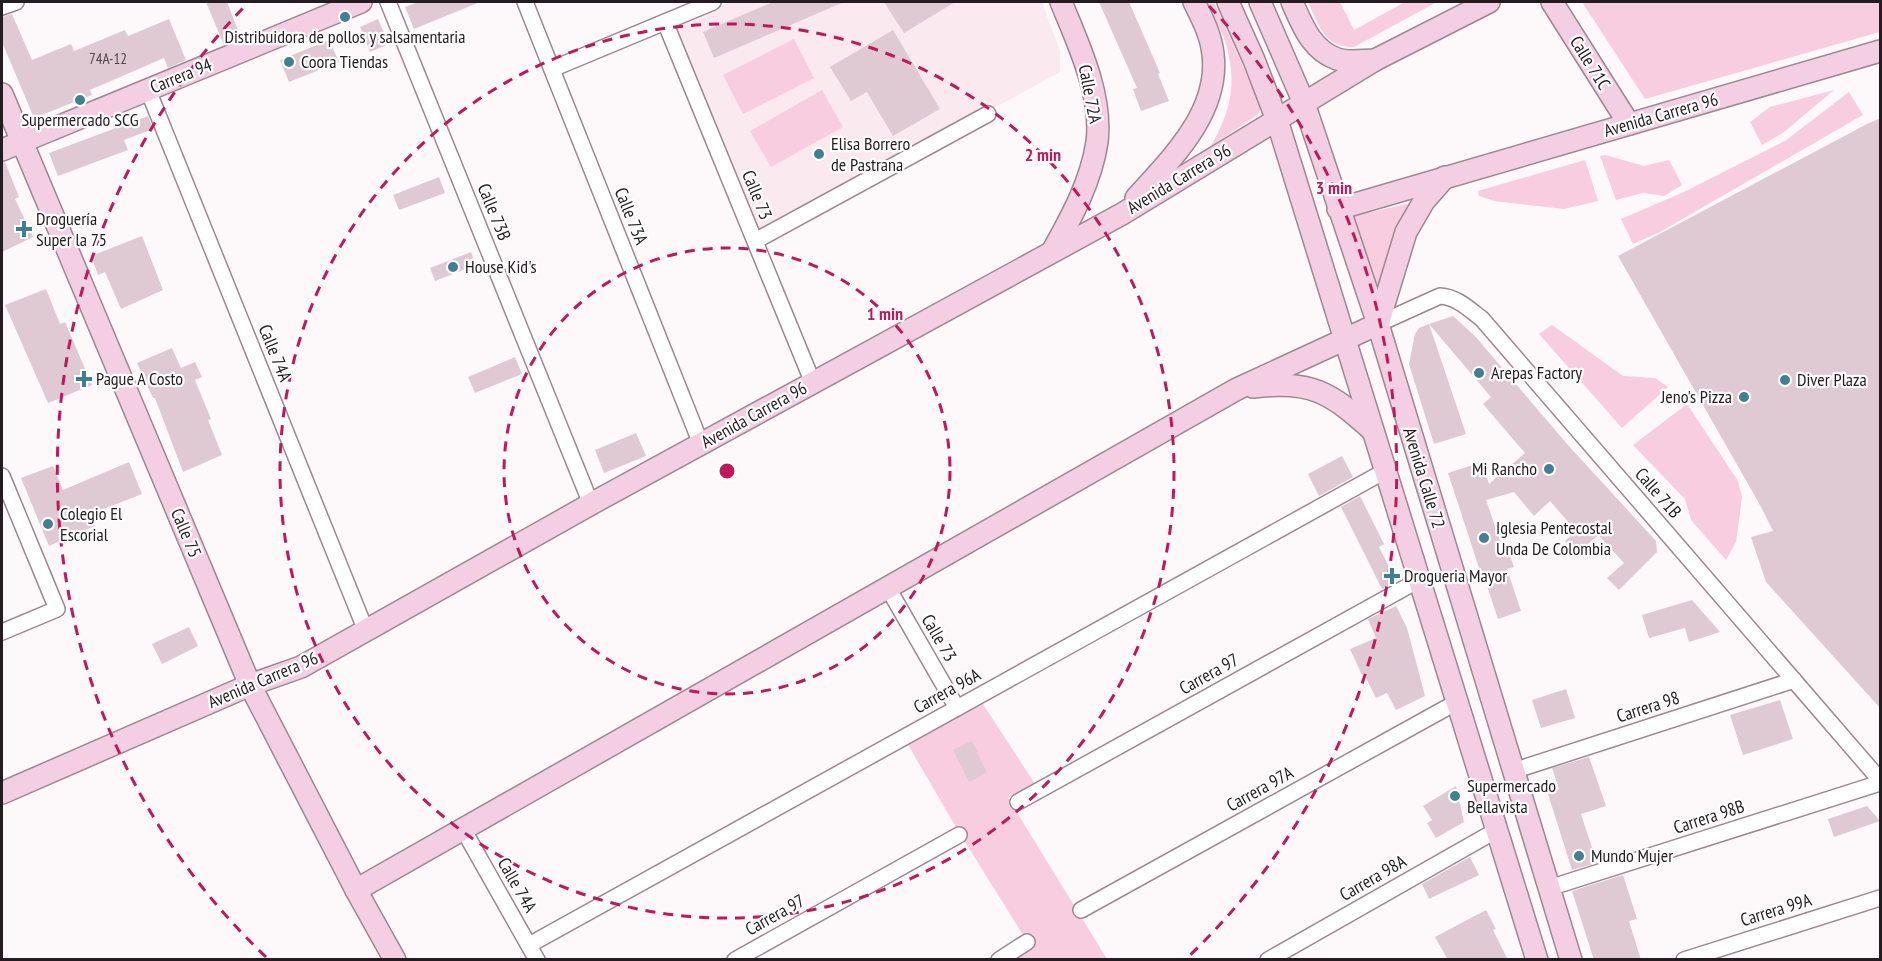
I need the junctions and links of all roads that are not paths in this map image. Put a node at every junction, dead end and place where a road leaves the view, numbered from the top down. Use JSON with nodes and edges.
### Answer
{"nodes":[{"id":1,"x":16,"y":2,"type":"edge"},
{"id":2,"x":361,"y":2,"type":"edge"},
{"id":3,"x":388,"y":2,"type":"edge"},
{"id":4,"x":525,"y":2,"type":"edge"},
{"id":5,"x":713,"y":2,"type":"edge"},
{"id":6,"x":1061,"y":2,"type":"edge"},
{"id":7,"x":1194,"y":2,"type":"edge"},
{"id":8,"x":1228,"y":2,"type":"edge"},
{"id":9,"x":1260,"y":2,"type":"edge"},
{"id":10,"x":1292,"y":2,"type":"edge"},
{"id":11,"x":1489,"y":2,"type":"edge"},
{"id":12,"x":1552,"y":2,"type":"edge"},
{"id":13,"x":2,"y":7,"type":"edge"},
{"id":14,"x":664,"y":22,"type":"junction"},
{"id":15,"x":1881,"y":51,"type":"edge"},
{"id":16,"x":1375,"y":60,"type":"junction"},
{"id":17,"x":552,"y":69,"type":"junction"},
{"id":18,"x":148,"y":90,"type":"junction"},
{"id":19,"x":2,"y":94,"type":"edge"},
{"id":20,"x":1304,"y":103,"type":"junction"},
{"id":21,"x":988,"y":114,"type":"dead end"},
{"id":22,"x":1277,"y":120,"type":"junction"},
{"id":23,"x":1629,"y":124,"type":"junction"},
{"id":24,"x":11,"y":146,"type":"edge"},
{"id":25,"x":1445,"y":177,"type":"junction"},
{"id":26,"x":1338,"y":208,"type":"junction"},
{"id":27,"x":1122,"y":214,"type":"junction"},
{"id":28,"x":755,"y":241,"type":"junction"},
{"id":29,"x":1052,"y":252,"type":"junction"},
{"id":30,"x":1378,"y":324,"type":"junction"},
{"id":31,"x":1345,"y":339,"type":"junction"},
{"id":32,"x":813,"y":383,"type":"junction"},
{"id":33,"x":1237,"y":389,"type":"junction"},
{"id":34,"x":1372,"y":430,"type":"junction"},
{"id":35,"x":701,"y":444,"type":"junction"},
{"id":36,"x":1385,"y":471,"type":"junction"},
{"id":37,"x":2,"y":476,"type":"edge"},
{"id":38,"x":591,"y":504,"type":"junction"},
{"id":39,"x":1419,"y":580,"type":"junction"},
{"id":40,"x":888,"y":588,"type":"junction"},
{"id":41,"x":366,"y":631,"type":"junction"},
{"id":42,"x":2,"y":632,"type":"edge"},
{"id":43,"x":1794,"y":680,"type":"junction"},
{"id":44,"x":250,"y":685,"type":"junction"},
{"id":45,"x":1457,"y":702,"type":"junction"},
{"id":46,"x":957,"y":708,"type":"junction"},
{"id":47,"x":1513,"y":771,"type":"junction"},
{"id":48,"x":1881,"y":782,"type":"edge"},
{"id":49,"x":2,"y":793,"type":"edge"},
{"id":50,"x":1018,"y":802,"type":"dead end"},
{"id":51,"x":463,"y":829,"type":"junction"},
{"id":52,"x":1497,"y":830,"type":"junction"},
{"id":53,"x":959,"y":835,"type":"dead end"},
{"id":54,"x":1549,"y":888,"type":"junction"},
{"id":55,"x":356,"y":890,"type":"junction"},
{"id":56,"x":1881,"y":898,"type":"edge"},
{"id":57,"x":1081,"y":910,"type":"dead end"},
{"id":58,"x":1027,"y":942,"type":"dead end"},
{"id":59,"x":529,"y":945,"type":"junction"},
{"id":60,"x":1534,"y":958,"type":"edge"},
{"id":61,"x":395,"y":960,"type":"edge"},
{"id":62,"x":537,"y":960,"type":"edge"},
{"id":63,"x":735,"y":960,"type":"edge"},
{"id":64,"x":999,"y":960,"type":"edge"},
{"id":65,"x":1268,"y":960,"type":"edge"},
{"id":66,"x":1571,"y":960,"type":"edge"},
{"id":67,"x":1684,"y":960,"type":"edge"}],
"edges":[{"from":1,"to":13,"type":"street"},
{"from":2,"to":18,"type":"main road","name":"Carrera 94"},
{"from":3,"to":38,"type":"street","name":"Calle 73B"},
{"from":4,"to":17,"type":"street","name":"Calle 73A"},
{"from":5,"to":14,"type":"street"},
{"from":6,"to":29,"type":"main road","name":"Calle 72A"},
{"from":7,"to":27,"type":"main road"},
{"from":8,"to":22,"type":"main road","name":"Avenida Calle 72"},
{"from":9,"to":20,"type":"main road","name":"Avenida Calle 72"},
{"from":10,"to":16,"type":"main road"},
{"from":11,"to":16,"type":"main road","name":"Avenida Carrera 96"},
{"from":12,"to":23,"type":"main road","name":"Calle 71C"},
{"from":14,"to":17,"type":"street"},
{"from":14,"to":28,"type":"street","name":"Calle 73"},
{"from":15,"to":23,"type":"main road","name":"Avenida Carrera 96"},
{"from":16,"to":20,"type":"main road","name":"Avenida Carrera 96"},
{"from":17,"to":35,"type":"street","name":"Calle 73A"},
{"from":18,"to":24,"type":"main road","name":"Carrera 94"},
{"from":18,"to":41,"type":"street","name":"Calle 74A"},
{"from":19,"to":24,"type":"main road","name":"Calle 75"},
{"from":20,"to":22,"type":"main road","name":"Avenida Carrera 96"},
{"from":20,"to":26,"type":"main road","name":"Avenida Calle 72"},
{"from":21,"to":28,"type":"street"},
{"from":22,"to":27,"type":"main road","name":"Avenida Carrera 96"},
{"from":22,"to":31,"type":"main road","name":"Avenida Calle 72"},
{"from":23,"to":25,"type":"main road","name":"Avenida Carrera 96"},
{"from":24,"to":44,"type":"main road","name":"Calle 75"},
{"from":25,"to":26,"type":"main road","name":"Avenida Carrera 96"},
{"from":25,"to":30,"type":"main road"},
{"from":26,"to":30,"type":"main road","name":"Avenida Calle 72"},
{"from":27,"to":29,"type":"main road","name":"Avenida Carrera 96"},
{"from":28,"to":32,"type":"street","name":"Calle 73"},
{"from":29,"to":32,"type":"main road","name":"Avenida Carrera 96"},
{"from":30,"to":31,"type":"main road"},
{"from":30,"to":43,"type":"street","name":"Calle 71B"},
{"from":30,"to":47,"type":"main road","name":"Avenida Calle 72"},
{"from":31,"to":33,"type":"main road"},
{"from":31,"to":34,"type":"main road","name":"Avenida Calle 72"},
{"from":32,"to":35,"type":"main road","name":"Avenida Carrera 96"},
{"from":33,"to":34,"type":"main road"},
{"from":33,"to":40,"type":"main road"},
{"from":34,"to":36,"type":"main road","name":"Avenida Calle 72"},
{"from":35,"to":38,"type":"main road","name":"Avenida Carrera 96"},
{"from":36,"to":39,"type":"main road","name":"Avenida Calle 72"},
{"from":36,"to":46,"type":"street","name":"Carrera 96A"},
{"from":37,"to":42,"type":"street"},
{"from":38,"to":41,"type":"main road","name":"Avenida Carrera 96"},
{"from":39,"to":45,"type":"main road","name":"Avenida Calle 72"},
{"from":39,"to":50,"type":"street","name":"Carrera 97"},
{"from":40,"to":46,"type":"street","name":"Calle 73"},
{"from":40,"to":51,"type":"main road"},
{"from":41,"to":44,"type":"main road","name":"Avenida Carrera 96"},
{"from":43,"to":47,"type":"street","name":"Carrera 98"},
{"from":43,"to":48,"type":"street","name":"Calle 71B"},
{"from":44,"to":49,"type":"main road","name":"Avenida Carrera 96"},
{"from":44,"to":55,"type":"main road","name":"Calle 75"},
{"from":45,"to":52,"type":"main road","name":"Avenida Calle 72"},
{"from":45,"to":57,"type":"street","name":"Carrera 97A"},
{"from":46,"to":59,"type":"street","name":"Carrera 96A"},
{"from":47,"to":54,"type":"main road","name":"Avenida Calle 72"},
{"from":48,"to":54,"type":"street","name":"Carrera 98B"},
{"from":51,"to":55,"type":"main road"},
{"from":51,"to":59,"type":"street","name":"Calle 74A"},
{"from":52,"to":60,"type":"main road","name":"Avenida Calle 72"},
{"from":52,"to":65,"type":"street","name":"Carrera 98A"},
{"from":53,"to":63,"type":"street","name":"Carrera 97"},
{"from":54,"to":66,"type":"main road","name":"Avenida Calle 72"},
{"from":55,"to":61,"type":"main road","name":"Calle 75"},
{"from":56,"to":67,"type":"street","name":"Carrera 99A"},
{"from":58,"to":64,"type":"street"},
{"from":59,"to":62,"type":"street","name":"Calle 74A"}]}
